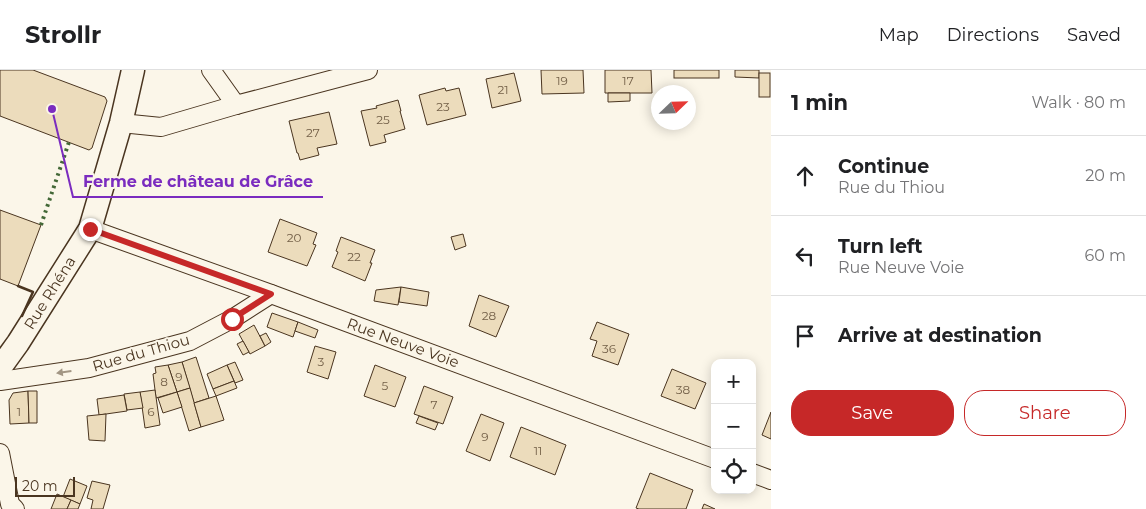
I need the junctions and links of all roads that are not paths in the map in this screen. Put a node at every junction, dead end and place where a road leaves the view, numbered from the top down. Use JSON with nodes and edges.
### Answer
{"nodes":[{"id":1,"x":133,"y":70,"type":"edge"},
{"id":2,"x":211,"y":70,"type":"edge"},
{"id":3,"x":368,"y":70,"type":"edge"},
{"id":4,"x":236,"y":105,"type":"junction"},
{"id":5,"x":121,"y":123,"type":"junction"},
{"id":6,"x":90,"y":229,"type":"junction"},
{"id":7,"x":271,"y":294,"type":"junction"},
{"id":8,"x":0,"y":368,"type":"edge"},
{"id":9,"x":0,"y":381,"type":"edge"},
{"id":10,"x":0,"y":453,"type":"edge"},
{"id":11,"x":711,"y":458,"type":"edge"},
{"id":12,"x":756,"y":474,"type":"edge"},
{"id":13,"x":771,"y":480,"type":"edge"},
{"id":14,"x":15,"y":509,"type":"edge"}],
"edges":[{"from":1,"to":5,"type":"street","name":"Rue Rhéna"},
{"from":2,"to":4,"type":"street"},
{"from":3,"to":4,"type":"street"},
{"from":4,"to":5,"type":"street"},
{"from":5,"to":6,"type":"street","name":"Rue Rhéna"},
{"from":6,"to":7,"type":"street","name":"Rue Neuve Voie"},
{"from":6,"to":8,"type":"street","name":"Rue Rhéna"},
{"from":7,"to":9,"type":"street","name":"Rue du Thiou","one_way":true},
{"from":7,"to":11,"type":"street","name":"Rue Neuve Voie"},
{"from":10,"to":14,"type":"street"},
{"from":12,"to":13,"type":"street"}]}
